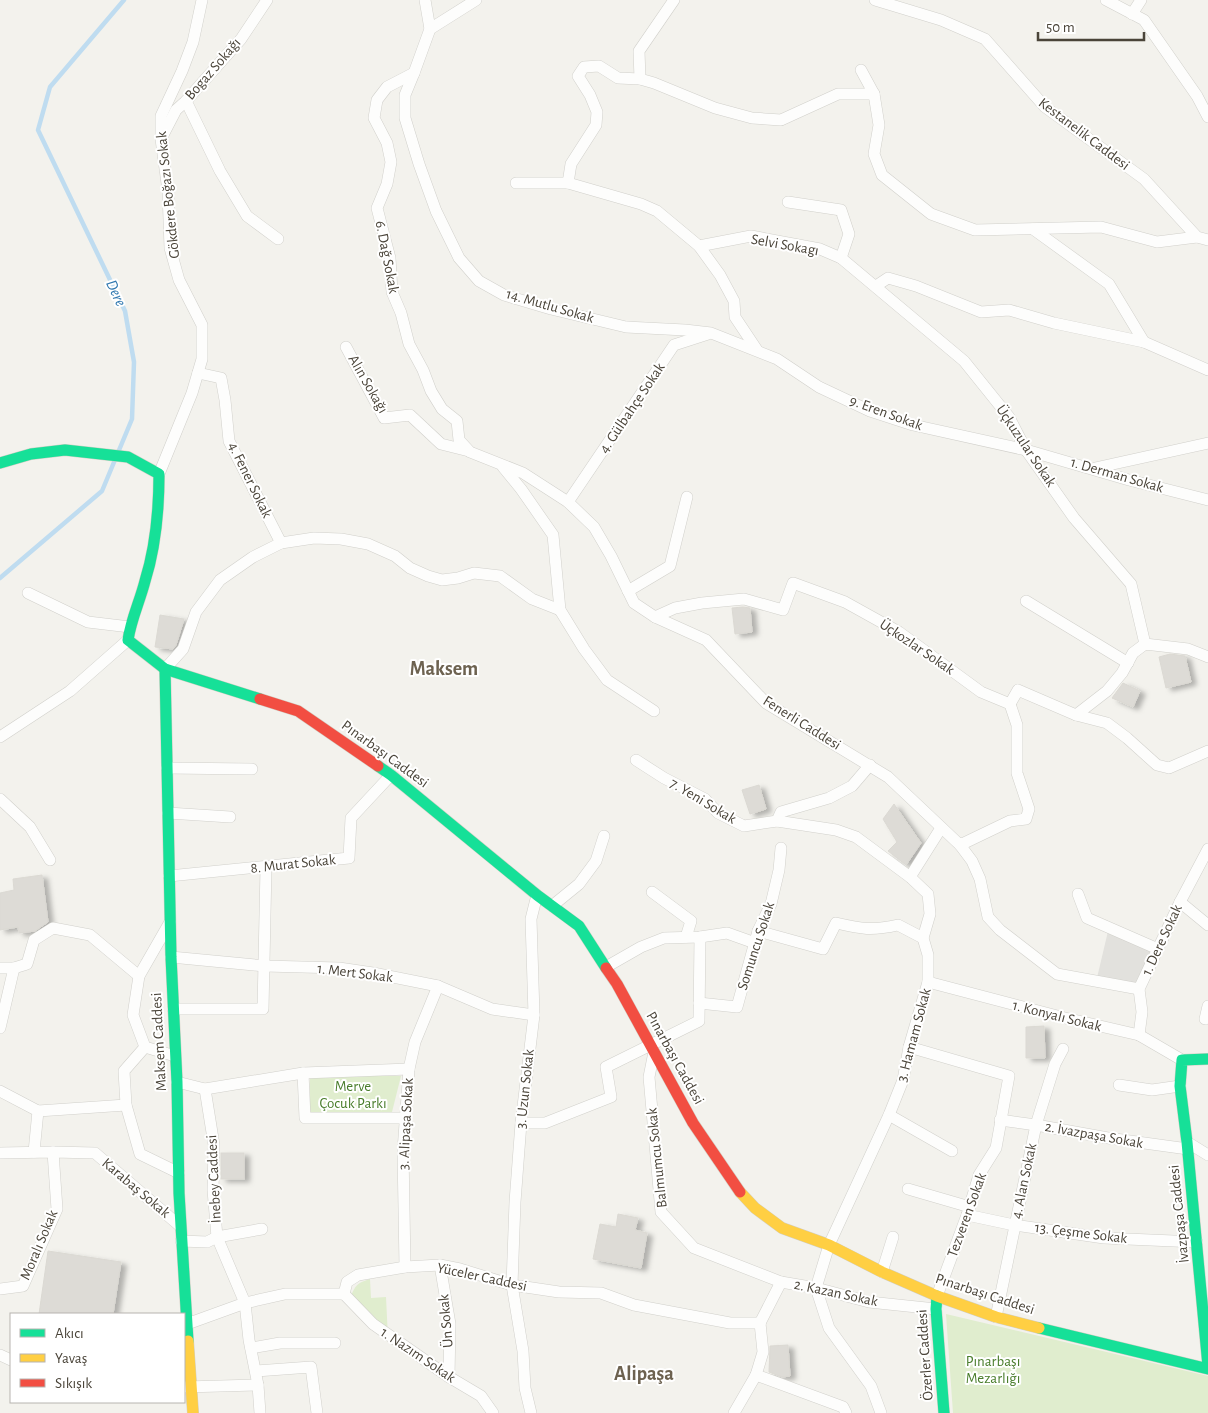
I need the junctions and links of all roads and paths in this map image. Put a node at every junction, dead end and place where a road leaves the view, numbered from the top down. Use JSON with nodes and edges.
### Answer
{"nodes":[{"id":1,"x":202,"y":0,"type":"edge"},
{"id":2,"x":267,"y":0,"type":"edge"},
{"id":3,"x":425,"y":0,"type":"edge"},
{"id":4,"x":476,"y":0,"type":"edge"},
{"id":5,"x":674,"y":0,"type":"edge"},
{"id":6,"x":875,"y":0,"type":"edge"},
{"id":7,"x":1106,"y":0,"type":"edge"},
{"id":8,"x":1141,"y":0,"type":"edge"},
{"id":9,"x":458,"y":5,"type":"edge"},
{"id":10,"x":1132,"y":14,"type":"junction"},
{"id":11,"x":430,"y":28,"type":"junction"},
{"id":12,"x":861,"y":70,"type":"dead end"},
{"id":13,"x":414,"y":73,"type":"junction"},
{"id":14,"x":640,"y":79,"type":"junction"},
{"id":15,"x":874,"y":94,"type":"junction"},
{"id":16,"x":186,"y":101,"type":"junction"},
{"id":17,"x":1208,"y":117,"type":"edge"},
{"id":18,"x":161,"y":139,"type":"junction"},
{"id":19,"x":516,"y":183,"type":"dead end"},
{"id":20,"x":568,"y":183,"type":"junction"},
{"id":21,"x":788,"y":202,"type":"dead end"},
{"id":22,"x":1033,"y":229,"type":"junction"},
{"id":23,"x":1202,"y":238,"type":"edge"},
{"id":24,"x":278,"y":239,"type":"dead end"},
{"id":25,"x":699,"y":246,"type":"junction"},
{"id":26,"x":841,"y":258,"type":"junction"},
{"id":27,"x":876,"y":286,"type":"junction"},
{"id":28,"x":711,"y":333,"type":"junction"},
{"id":29,"x":1144,"y":342,"type":"junction"},
{"id":30,"x":346,"y":347,"type":"dead end"},
{"id":31,"x":757,"y":350,"type":"junction"},
{"id":32,"x":1208,"y":370,"type":"edge"},
{"id":33,"x":198,"y":373,"type":"junction"},
{"id":34,"x":1208,"y":443,"type":"edge"},
{"id":35,"x":1026,"y":450,"type":"junction"},
{"id":36,"x":469,"y":451,"type":"junction"},
{"id":37,"x":0,"y":463,"type":"edge"},
{"id":38,"x":502,"y":465,"type":"junction"},
{"id":39,"x":1093,"y":469,"type":"junction"},
{"id":40,"x":159,"y":474,"type":"junction"},
{"id":41,"x":688,"y":497,"type":"dead end"},
{"id":42,"x":1208,"y":500,"type":"edge"},
{"id":43,"x":568,"y":502,"type":"junction"},
{"id":44,"x":281,"y":544,"type":"junction"},
{"id":45,"x":628,"y":591,"type":"junction"},
{"id":46,"x":28,"y":593,"type":"dead end"},
{"id":47,"x":1026,"y":601,"type":"dead end"},
{"id":48,"x":560,"y":610,"type":"junction"},
{"id":49,"x":655,"y":617,"type":"junction"},
{"id":50,"x":130,"y":627,"type":"junction"},
{"id":51,"x":128,"y":640,"type":"junction"},
{"id":52,"x":1145,"y":644,"type":"junction"},
{"id":53,"x":1208,"y":657,"type":"edge"},
{"id":54,"x":1125,"y":668,"type":"junction"},
{"id":55,"x":165,"y":669,"type":"junction"},
{"id":56,"x":1010,"y":704,"type":"junction"},
{"id":57,"x":654,"y":711,"type":"dead end"},
{"id":58,"x":1076,"y":715,"type":"junction"},
{"id":59,"x":0,"y":736,"type":"edge"},
{"id":60,"x":1208,"y":751,"type":"edge"},
{"id":61,"x":636,"y":760,"type":"dead end"},
{"id":62,"x":870,"y":765,"type":"junction"},
{"id":63,"x":167,"y":768,"type":"junction"},
{"id":64,"x":252,"y":770,"type":"dead end"},
{"id":65,"x":391,"y":775,"type":"junction"},
{"id":66,"x":0,"y":799,"type":"edge"},
{"id":67,"x":168,"y":813,"type":"junction"},
{"id":68,"x":230,"y":817,"type":"dead end"},
{"id":69,"x":777,"y":821,"type":"junction"},
{"id":70,"x":942,"y":828,"type":"junction"},
{"id":71,"x":604,"y":836,"type":"dead end"},
{"id":72,"x":960,"y":846,"type":"junction"},
{"id":73,"x":781,"y":848,"type":"dead end"},
{"id":74,"x":1208,"y":850,"type":"edge"},
{"id":75,"x":50,"y":860,"type":"dead end"},
{"id":76,"x":266,"y":867,"type":"junction"},
{"id":77,"x":169,"y":876,"type":"junction"},
{"id":78,"x":910,"y":877,"type":"junction"},
{"id":79,"x":652,"y":892,"type":"dead end"},
{"id":80,"x":1078,"y":894,"type":"dead end"},
{"id":81,"x":537,"y":895,"type":"junction"},
{"id":82,"x":1180,"y":902,"type":"junction"},
{"id":83,"x":552,"y":906,"type":"junction"},
{"id":84,"x":170,"y":922,"type":"junction"},
{"id":85,"x":1208,"y":925,"type":"edge"},
{"id":86,"x":758,"y":931,"type":"junction"},
{"id":87,"x":686,"y":937,"type":"junction"},
{"id":88,"x":700,"y":937,"type":"junction"},
{"id":89,"x":923,"y":938,"type":"junction"},
{"id":90,"x":755,"y":943,"type":"junction"},
{"id":91,"x":1158,"y":948,"type":"junction"},
{"id":92,"x":171,"y":957,"type":"junction"},
{"id":93,"x":265,"y":966,"type":"junction"},
{"id":94,"x":606,"y":967,"type":"junction"},
{"id":95,"x":0,"y":968,"type":"edge"},
{"id":96,"x":14,"y":968,"type":"junction"},
{"id":97,"x":139,"y":976,"type":"junction"},
{"id":98,"x":928,"y":982,"type":"junction"},
{"id":99,"x":438,"y":986,"type":"junction"},
{"id":100,"x":1139,"y":989,"type":"junction"},
{"id":101,"x":699,"y":1003,"type":"junction"},
{"id":102,"x":1208,"y":1006,"type":"edge"},
{"id":103,"x":172,"y":1009,"type":"junction"},
{"id":104,"x":534,"y":1015,"type":"junction"},
{"id":105,"x":1204,"y":1019,"type":"dead end"},
{"id":106,"x":0,"y":1028,"type":"edge"},
{"id":107,"x":1140,"y":1035,"type":"junction"},
{"id":108,"x":145,"y":1047,"type":"junction"},
{"id":109,"x":909,"y":1047,"type":"junction"},
{"id":110,"x":652,"y":1048,"type":"junction"},
{"id":111,"x":1063,"y":1049,"type":"dead end"},
{"id":112,"x":175,"y":1056,"type":"junction"},
{"id":113,"x":1182,"y":1060,"type":"junction"},
{"id":114,"x":1207,"y":1061,"type":"edge"},
{"id":115,"x":409,"y":1069,"type":"junction"},
{"id":116,"x":303,"y":1072,"type":"junction"},
{"id":117,"x":177,"y":1082,"type":"junction"},
{"id":118,"x":1119,"y":1085,"type":"dead end"},
{"id":119,"x":1180,"y":1086,"type":"junction"},
{"id":120,"x":205,"y":1089,"type":"junction"},
{"id":121,"x":0,"y":1092,"type":"edge"},
{"id":122,"x":126,"y":1104,"type":"junction"},
{"id":123,"x":38,"y":1111,"type":"junction"},
{"id":124,"x":889,"y":1115,"type":"junction"},
{"id":125,"x":405,"y":1118,"type":"junction"},
{"id":126,"x":1000,"y":1120,"type":"junction"},
{"id":127,"x":521,"y":1123,"type":"junction"},
{"id":128,"x":1036,"y":1125,"type":"junction"},
{"id":129,"x":1187,"y":1145,"type":"junction"},
{"id":130,"x":952,"y":1151,"type":"dead end"},
{"id":131,"x":34,"y":1152,"type":"junction"},
{"id":132,"x":52,"y":1152,"type":"junction"},
{"id":133,"x":0,"y":1153,"type":"edge"},
{"id":134,"x":1208,"y":1155,"type":"edge"},
{"id":135,"x":179,"y":1173,"type":"junction"},
{"id":136,"x":908,"y":1189,"type":"dead end"},
{"id":137,"x":968,"y":1211,"type":"junction"},
{"id":138,"x":1014,"y":1225,"type":"junction"},
{"id":139,"x":180,"y":1226,"type":"junction"},
{"id":140,"x":262,"y":1229,"type":"dead end"},
{"id":141,"x":217,"y":1237,"type":"junction"},
{"id":142,"x":893,"y":1237,"type":"dead end"},
{"id":143,"x":181,"y":1241,"type":"junction"},
{"id":144,"x":1197,"y":1242,"type":"junction"},
{"id":145,"x":829,"y":1245,"type":"junction"},
{"id":146,"x":440,"y":1266,"type":"junction"},
{"id":147,"x":405,"y":1267,"type":"junction"},
{"id":148,"x":882,"y":1272,"type":"junction"},
{"id":149,"x":782,"y":1282,"type":"junction"},
{"id":150,"x":1204,"y":1284,"type":"edge"},
{"id":151,"x":512,"y":1285,"type":"junction"},
{"id":152,"x":816,"y":1288,"type":"junction"},
{"id":153,"x":0,"y":1289,"type":"edge"},
{"id":154,"x":344,"y":1294,"type":"junction"},
{"id":155,"x":937,"y":1296,"type":"junction"},
{"id":156,"x":245,"y":1303,"type":"junction"},
{"id":157,"x":936,"y":1309,"type":"junction"},
{"id":158,"x":996,"y":1317,"type":"junction"},
{"id":159,"x":760,"y":1323,"type":"junction"},
{"id":160,"x":187,"y":1324,"type":"junction"},
{"id":161,"x":335,"y":1343,"type":"dead end"},
{"id":162,"x":251,"y":1348,"type":"junction"},
{"id":163,"x":1208,"y":1368,"type":"edge"},
{"id":164,"x":256,"y":1371,"type":"junction"},
{"id":165,"x":756,"y":1375,"type":"junction"},
{"id":166,"x":450,"y":1377,"type":"junction"},
{"id":167,"x":258,"y":1385,"type":"junction"},
{"id":168,"x":188,"y":1387,"type":"edge"},
{"id":169,"x":193,"y":1413,"type":"edge"},
{"id":170,"x":260,"y":1413,"type":"edge"},
{"id":171,"x":317,"y":1413,"type":"edge"},
{"id":172,"x":493,"y":1413,"type":"edge"},
{"id":173,"x":531,"y":1413,"type":"edge"},
{"id":174,"x":734,"y":1413,"type":"edge"},
{"id":175,"x":846,"y":1413,"type":"edge"},
{"id":176,"x":881,"y":1413,"type":"edge"},
{"id":177,"x":944,"y":1413,"type":"edge"}],
"edges":[{"from":1,"to":18,"type":"street","name":"Gökdere Boğazı Sokak"},
{"from":2,"to":16,"type":"street","name":"Bogaz Sokağı"},
{"from":3,"to":11,"type":"street"},
{"from":4,"to":9,"type":"street"},
{"from":5,"to":14,"type":"street"},
{"from":6,"to":23,"type":"street","name":"Kestanelik Caddesi"},
{"from":7,"to":10,"type":"street"},
{"from":8,"to":10,"type":"street"},
{"from":9,"to":11,"type":"street"},
{"from":10,"to":17,"type":"street"},
{"from":11,"to":13,"type":"street"},
{"from":12,"to":15,"type":"street"},
{"from":13,"to":28,"type":"street","name":"14. Mutlu Sokak"},
{"from":13,"to":36,"type":"street","name":"6. Dağ Sokak"},
{"from":14,"to":15,"type":"street"},
{"from":14,"to":20,"type":"street"},
{"from":15,"to":22,"type":"street"},
{"from":16,"to":18,"type":"street","name":"Bogaz Sokağı"},
{"from":16,"to":24,"type":"street"},
{"from":18,"to":33,"type":"street","name":"Gökdere Boğazı Sokak"},
{"from":19,"to":20,"type":"street"},
{"from":20,"to":25,"type":"street"},
{"from":21,"to":26,"type":"street"},
{"from":22,"to":23,"type":"street"},
{"from":22,"to":29,"type":"street"},
{"from":25,"to":26,"type":"street","name":"Selvi Sokagı"},
{"from":25,"to":31,"type":"street"},
{"from":26,"to":27,"type":"street","name":"Üçkuzular Sokak"},
{"from":27,"to":29,"type":"street"},
{"from":27,"to":35,"type":"street","name":"Üçkuzular Sokak"},
{"from":28,"to":31,"type":"street","name":"14. Mutlu Sokak"},
{"from":28,"to":43,"type":"street","name":"4. Gülbahçe Sokak"},
{"from":29,"to":32,"type":"street"},
{"from":30,"to":36,"type":"street","name":"Alın Sokağı"},
{"from":31,"to":35,"type":"street","name":"9. Eren Sokak"},
{"from":33,"to":40,"type":"street","name":"Gökdere Boğazı Sokak"},
{"from":33,"to":44,"type":"street","name":"4. Fener Sokak"},
{"from":34,"to":39,"type":"street"},
{"from":35,"to":39,"type":"street","name":"1. Derman Sokak"},
{"from":35,"to":52,"type":"street","name":"Üçkuzular Sokak"},
{"from":36,"to":38,"type":"street"},
{"from":37,"to":40,"type":"main road"},
{"from":38,"to":43,"type":"street","name":"Fenerli Caddesi"},
{"from":38,"to":48,"type":"street"},
{"from":39,"to":42,"type":"street","name":"1. Derman Sokak"},
{"from":40,"to":50,"type":"main road"},
{"from":41,"to":45,"type":"street"},
{"from":43,"to":45,"type":"street","name":"Fenerli Caddesi"},
{"from":44,"to":48,"type":"street"},
{"from":44,"to":55,"type":"street"},
{"from":45,"to":49,"type":"street","name":"Fenerli Caddesi"},
{"from":46,"to":50,"type":"street"},
{"from":47,"to":54,"type":"street"},
{"from":48,"to":57,"type":"street"},
{"from":49,"to":56,"type":"street","name":"Üçkozlar Sokak"},
{"from":49,"to":62,"type":"street","name":"Fenerli Caddesi"},
{"from":50,"to":51,"type":"main road"},
{"from":51,"to":55,"type":"main road"},
{"from":51,"to":59,"type":"street"},
{"from":52,"to":53,"type":"street"},
{"from":52,"to":54,"type":"street"},
{"from":54,"to":58,"type":"street"},
{"from":55,"to":63,"type":"main road","name":"Maksem Caddesi"},
{"from":55,"to":65,"type":"main road","name":"Pınarbaşı Caddesi"},
{"from":56,"to":58,"type":"street"},
{"from":56,"to":72,"type":"street"},
{"from":58,"to":60,"type":"street"},
{"from":61,"to":69,"type":"street","name":"7. Yeni Sokak"},
{"from":62,"to":69,"type":"street"},
{"from":62,"to":70,"type":"street","name":"Fenerli Caddesi"},
{"from":63,"to":64,"type":"street"},
{"from":63,"to":67,"type":"main road","name":"Maksem Caddesi"},
{"from":65,"to":76,"type":"street","name":"8. Murat Sokak"},
{"from":65,"to":81,"type":"main road","name":"Pınarbaşı Caddesi"},
{"from":66,"to":75,"type":"street"},
{"from":67,"to":68,"type":"street"},
{"from":67,"to":77,"type":"main road","name":"Maksem Caddesi"},
{"from":69,"to":78,"type":"street","name":"7. Yeni Sokak"},
{"from":70,"to":72,"type":"street","name":"Fenerli Caddesi"},
{"from":70,"to":78,"type":"street"},
{"from":71,"to":83,"type":"street"},
{"from":72,"to":100,"type":"street","name":"Fenerli Caddesi"},
{"from":73,"to":86,"type":"street","name":"Somuncu Sokak"},
{"from":74,"to":82,"type":"street","name":"1. Dere Sokak"},
{"from":76,"to":77,"type":"street","name":"8. Murat Sokak"},
{"from":76,"to":93,"type":"street"},
{"from":77,"to":84,"type":"main road","name":"Maksem Caddesi"},
{"from":78,"to":89,"type":"street","name":"3. Hamam Sokak"},
{"from":79,"to":87,"type":"street"},
{"from":80,"to":91,"type":"street"},
{"from":81,"to":83,"type":"main road","name":"Pınarbaşı Caddesi"},
{"from":81,"to":104,"type":"street","name":"3. Uzun Sokak"},
{"from":82,"to":85,"type":"street"},
{"from":82,"to":91,"type":"street","name":"1. Dere Sokak"},
{"from":83,"to":94,"type":"main road","name":"Pınarbaşı Caddesi"},
{"from":84,"to":92,"type":"main road","name":"Maksem Caddesi"},
{"from":84,"to":97,"type":"street"},
{"from":86,"to":89,"type":"street"},
{"from":86,"to":90,"type":"street","name":"Somuncu Sokak"},
{"from":87,"to":88,"type":"street"},
{"from":87,"to":94,"type":"street"},
{"from":88,"to":90,"type":"street"},
{"from":88,"to":101,"type":"street"},
{"from":89,"to":98,"type":"street","name":"3. Hamam Sokak"},
{"from":90,"to":101,"type":"street","name":"Somuncu Sokak"},
{"from":91,"to":100,"type":"street","name":"1. Dere Sokak"},
{"from":92,"to":93,"type":"street","name":"1. Mert Sokak"},
{"from":92,"to":103,"type":"main road","name":"Maksem Caddesi"},
{"from":93,"to":99,"type":"street","name":"1. Mert Sokak"},
{"from":93,"to":103,"type":"street"},
{"from":94,"to":110,"type":"main road","name":"Pınarbaşı Caddesi"},
{"from":95,"to":96,"type":"street"},
{"from":96,"to":97,"type":"street"},
{"from":96,"to":106,"type":"street"},
{"from":97,"to":108,"type":"street"},
{"from":98,"to":107,"type":"street","name":"1. Konyalı Sokak"},
{"from":98,"to":109,"type":"street","name":"3. Hamam Sokak"},
{"from":99,"to":104,"type":"street","name":"1. Mert Sokak"},
{"from":99,"to":115,"type":"street","name":"3. Alipaşa Sokak"},
{"from":100,"to":107,"type":"street","name":"1. Dere Sokak"},
{"from":101,"to":110,"type":"street"},
{"from":102,"to":105,"type":"street"},
{"from":103,"to":112,"type":"main road","name":"Maksem Caddesi"},
{"from":104,"to":127,"type":"street","name":"3. Uzun Sokak"},
{"from":107,"to":113,"type":"street","name":"1. Konyalı Sokak"},
{"from":108,"to":112,"type":"street"},
{"from":108,"to":122,"type":"street"},
{"from":109,"to":124,"type":"street","name":"3. Hamam Sokak"},
{"from":109,"to":126,"type":"street","name":"Tezveren Sokak"},
{"from":110,"to":127,"type":"street"},
{"from":110,"to":145,"type":"main road","name":"Pınarbaşı Caddesi"},
{"from":110,"to":149,"type":"street","name":"Balmumcu Sokak"},
{"from":111,"to":128,"type":"street","name":"4. Alan Sokak"},
{"from":112,"to":117,"type":"main road","name":"Maksem Caddesi"},
{"from":113,"to":114,"type":"main road"},
{"from":113,"to":119,"type":"main road","name":"İvazpaşa Caddesi"},
{"from":115,"to":116,"type":"street"},
{"from":115,"to":125,"type":"street","name":"3. Alipaşa Sokak"},
{"from":116,"to":120,"type":"street"},
{"from":116,"to":125,"type":"street"},
{"from":117,"to":120,"type":"street"},
{"from":117,"to":135,"type":"main road","name":"Maksem Caddesi"},
{"from":118,"to":119,"type":"street"},
{"from":119,"to":129,"type":"main road","name":"İvazpaşa Caddesi"},
{"from":120,"to":141,"type":"street","name":"İnebey Caddesi"},
{"from":121,"to":123,"type":"street"},
{"from":122,"to":123,"type":"street"},
{"from":122,"to":135,"type":"street"},
{"from":123,"to":131,"type":"street"},
{"from":124,"to":130,"type":"street"},
{"from":124,"to":145,"type":"street","name":"3. Hamam Sokak"},
{"from":125,"to":147,"type":"street","name":"3. Alipaşa Sokak"},
{"from":126,"to":128,"type":"street","name":"2. İvazpaşa Sokak"},
{"from":126,"to":137,"type":"street","name":"Tezveren Sokak"},
{"from":127,"to":151,"type":"street","name":"3. Uzun Sokak"},
{"from":128,"to":129,"type":"street","name":"2. İvazpaşa Sokak"},
{"from":128,"to":138,"type":"street","name":"4. Alan Sokak"},
{"from":129,"to":134,"type":"street"},
{"from":129,"to":144,"type":"main road","name":"İvazpaşa Caddesi"},
{"from":131,"to":132,"type":"street","name":"Karabaş Sokak"},
{"from":131,"to":133,"type":"street","name":"Karabaş Sokak"},
{"from":132,"to":139,"type":"street","name":"Karabaş Sokak"},
{"from":132,"to":153,"type":"street","name":"Moralı Sokak"},
{"from":135,"to":139,"type":"main road","name":"Maksem Caddesi"},
{"from":136,"to":137,"type":"street","name":"13. Çeşme Sokak"},
{"from":137,"to":138,"type":"street","name":"13. Çeşme Sokak"},
{"from":137,"to":155,"type":"street","name":"Tezveren Sokak"},
{"from":138,"to":144,"type":"street","name":"13. Çeşme Sokak"},
{"from":138,"to":158,"type":"street","name":"4. Alan Sokak"},
{"from":139,"to":143,"type":"main road","name":"Maksem Caddesi"},
{"from":140,"to":141,"type":"street"},
{"from":141,"to":143,"type":"street"},
{"from":141,"to":156,"type":"street","name":"İnebey Caddesi"},
{"from":142,"to":148,"type":"street"},
{"from":143,"to":160,"type":"main road","name":"Maksem Caddesi"},
{"from":144,"to":150,"type":"main road","name":"İvazpaşa Caddesi"},
{"from":145,"to":148,"type":"main road","name":"Pınarbaşı Caddesi"},
{"from":145,"to":152,"type":"street","name":"3. Hamam Sokak"},
{"from":146,"to":147,"type":"street","name":"Yüceler Caddesi"},
{"from":146,"to":151,"type":"street","name":"Yüceler Caddesi"},
{"from":146,"to":166,"type":"street","name":"Ün Sokak"},
{"from":147,"to":154,"type":"street","name":"Yüceler Caddesi"},
{"from":148,"to":155,"type":"main road","name":"Pınarbaşı Caddesi"},
{"from":149,"to":152,"type":"street","name":"2. Kazan Sokak"},
{"from":149,"to":159,"type":"street","name":"2. Kazan Sokak"},
{"from":150,"to":163,"type":"main road","name":"İvazpaşa Caddesi"},
{"from":151,"to":159,"type":"street","name":"Yüceler Caddesi"},
{"from":151,"to":173,"type":"street","name":"3. Uzun Sokak"},
{"from":152,"to":157,"type":"street","name":"2. Kazan Sokak"},
{"from":152,"to":176,"type":"street"},
{"from":154,"to":156,"type":"street"},
{"from":154,"to":166,"type":"street","name":"1. Nazım Sokak"},
{"from":155,"to":157,"type":"main road","name":"Özerler Caddesi"},
{"from":155,"to":158,"type":"main road","name":"Pınarbaşı Caddesi"},
{"from":156,"to":160,"type":"street"},
{"from":156,"to":162,"type":"street","name":"İnebey Caddesi"},
{"from":157,"to":177,"type":"main road","name":"Özerler Caddesi"},
{"from":158,"to":163,"type":"main road","name":"Pınarbaşı Caddesi"},
{"from":159,"to":165,"type":"street"},
{"from":160,"to":168,"type":"main road","name":"Maksem Caddesi"},
{"from":161,"to":162,"type":"street"},
{"from":162,"to":164,"type":"street","name":"İnebey Caddesi"},
{"from":164,"to":167,"type":"street","name":"İnebey Caddesi"},
{"from":164,"to":171,"type":"street"},
{"from":165,"to":174,"type":"street"},
{"from":165,"to":175,"type":"street"},
{"from":166,"to":172,"type":"street","name":"1. Nazım Sokak"},
{"from":167,"to":168,"type":"street"},
{"from":167,"to":170,"type":"street","name":"İnebey Caddesi"},
{"from":168,"to":169,"type":"main road","name":"Maksem Caddesi"}]}
